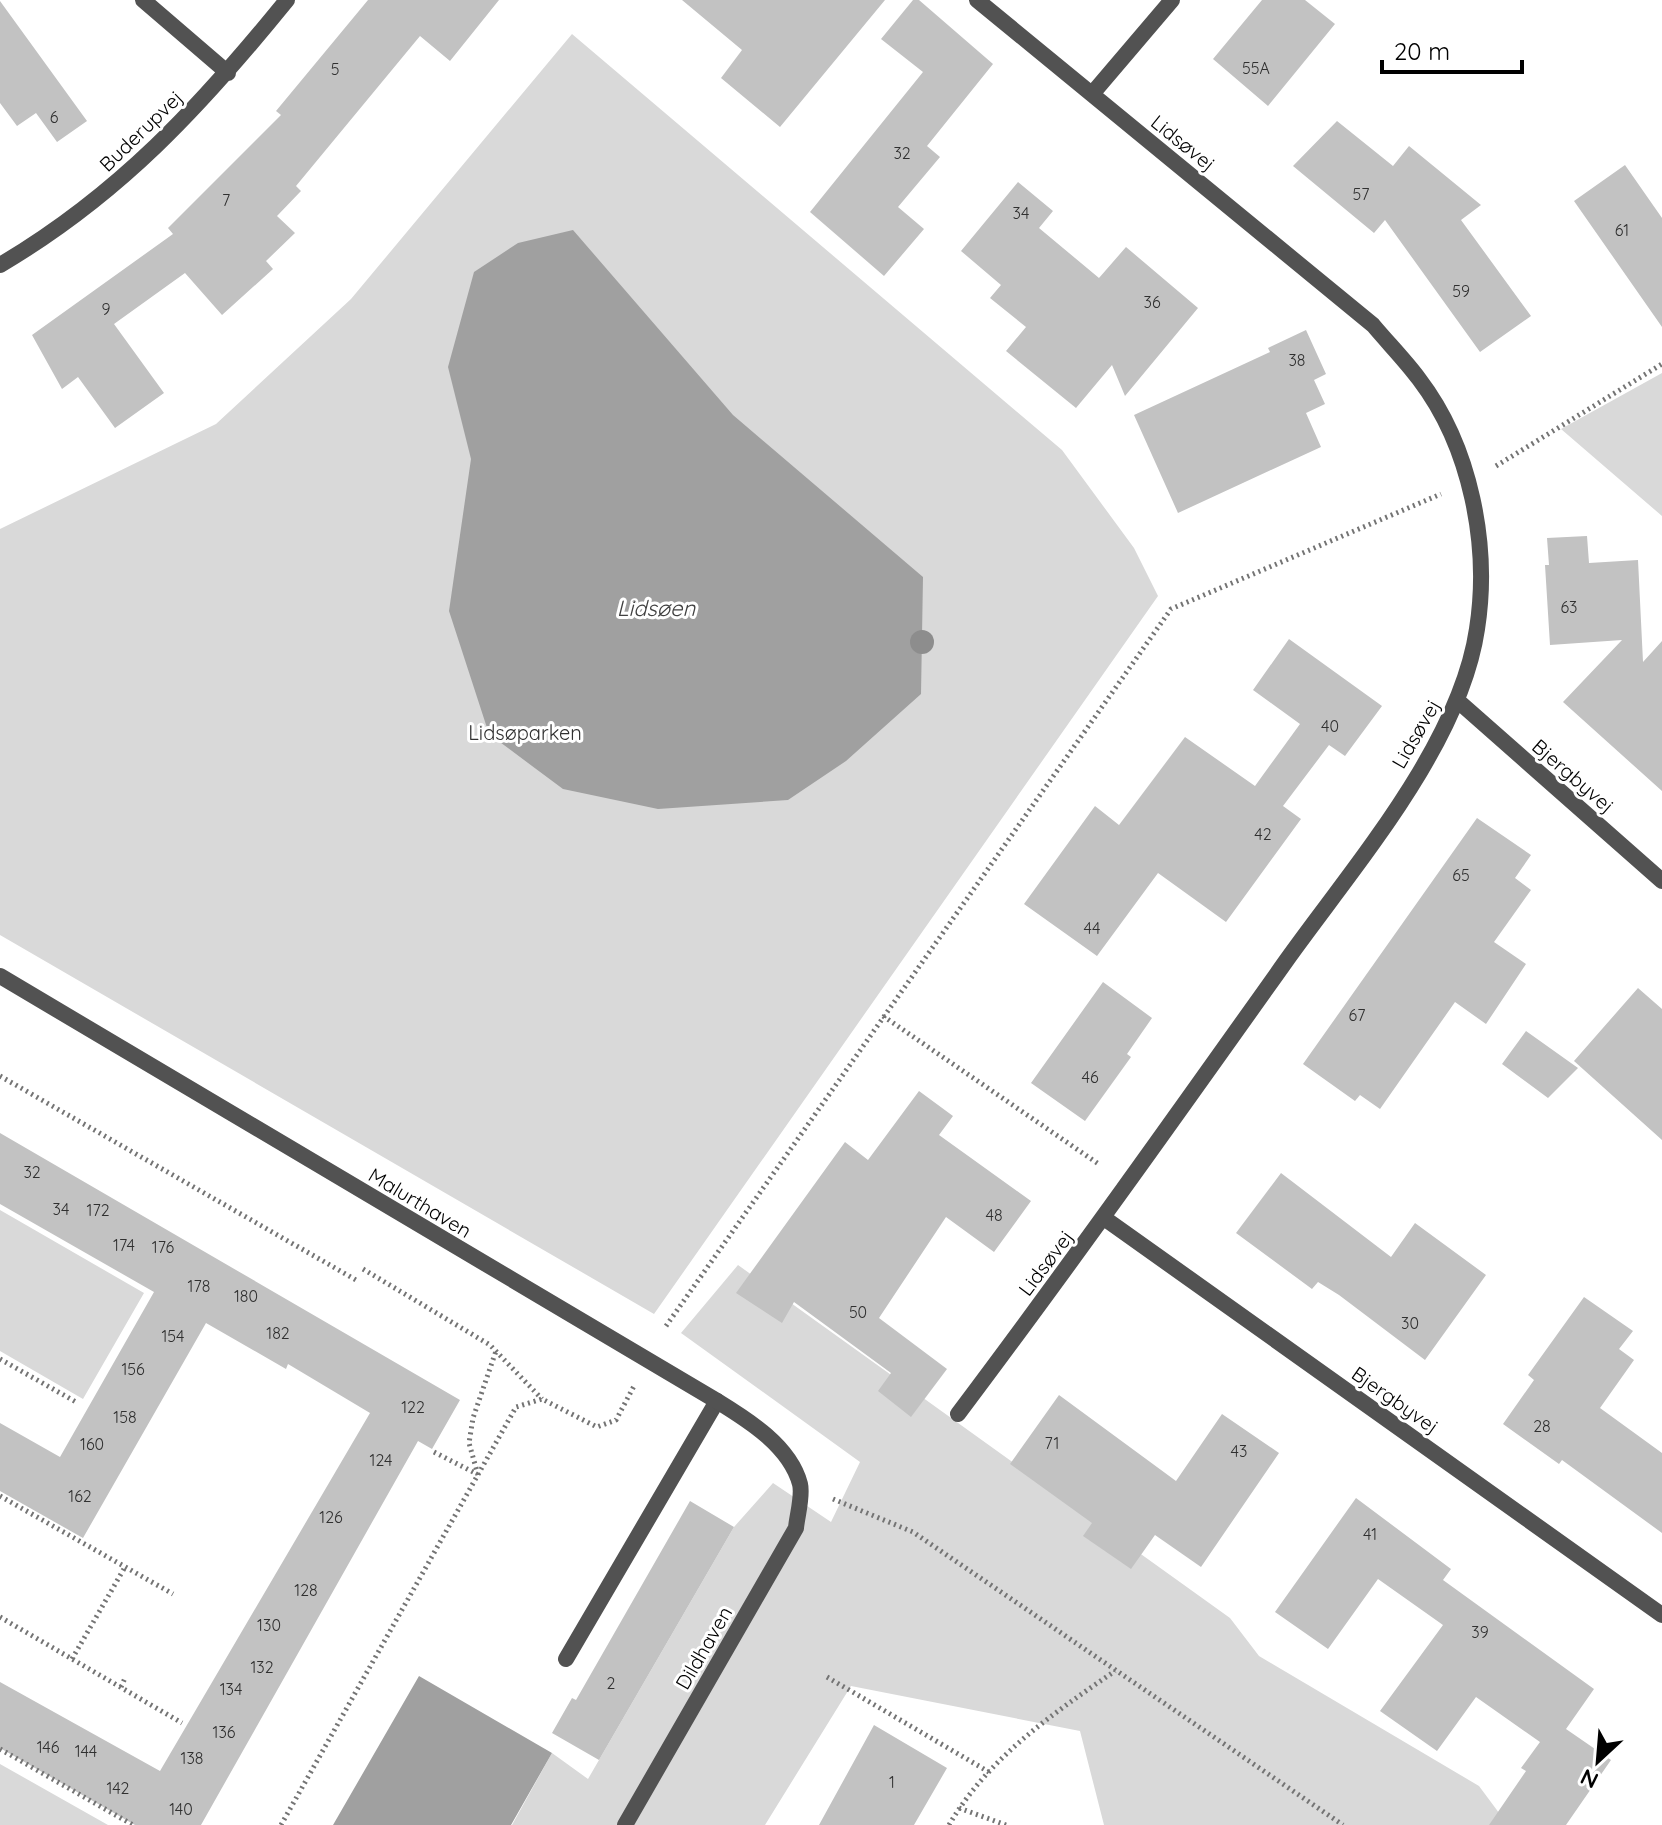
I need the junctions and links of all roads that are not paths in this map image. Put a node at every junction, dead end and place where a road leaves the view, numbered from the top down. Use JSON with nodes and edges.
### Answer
{"nodes":[{"id":1,"x":143,"y":0,"type":"edge"},
{"id":2,"x":287,"y":0,"type":"edge"},
{"id":3,"x":977,"y":0,"type":"edge"},
{"id":4,"x":1172,"y":0,"type":"edge"},
{"id":5,"x":228,"y":73,"type":"junction"},
{"id":6,"x":1092,"y":94,"type":"junction"},
{"id":7,"x":0,"y":265,"type":"edge"},
{"id":8,"x":1458,"y":701,"type":"junction"},
{"id":9,"x":1662,"y":881,"type":"edge"},
{"id":10,"x":0,"y":976,"type":"edge"},
{"id":11,"x":1104,"y":1218,"type":"junction"},
{"id":12,"x":717,"y":1401,"type":"junction"},
{"id":13,"x":958,"y":1414,"type":"dead end"},
{"id":14,"x":800,"y":1485,"type":"joint"},
{"id":15,"x":1662,"y":1615,"type":"edge"},
{"id":16,"x":566,"y":1659,"type":"dead end"},
{"id":17,"x":625,"y":1825,"type":"edge"}],
"edges":[{"from":1,"to":5,"type":"street"},
{"from":2,"to":5,"type":"street","name":"Buderupvej"},
{"from":3,"to":6,"type":"street","name":"Lidsøvej"},
{"from":4,"to":6,"type":"street"},
{"from":5,"to":7,"type":"street","name":"Buderupvej"},
{"from":6,"to":8,"type":"street","name":"Lidsøvej"},
{"from":8,"to":9,"type":"street","name":"Bjergbyvej"},
{"from":8,"to":11,"type":"street","name":"Lidsøvej"},
{"from":10,"to":12,"type":"street","name":"Malurthaven"},
{"from":11,"to":13,"type":"street","name":"Lidsøvej"},
{"from":11,"to":15,"type":"street","name":"Bjergbyvej"},
{"from":12,"to":14,"type":"street","name":"Malurthaven"},
{"from":12,"to":16,"type":"street"},
{"from":14,"to":17,"type":"street","name":"Dildhaven"}]}
